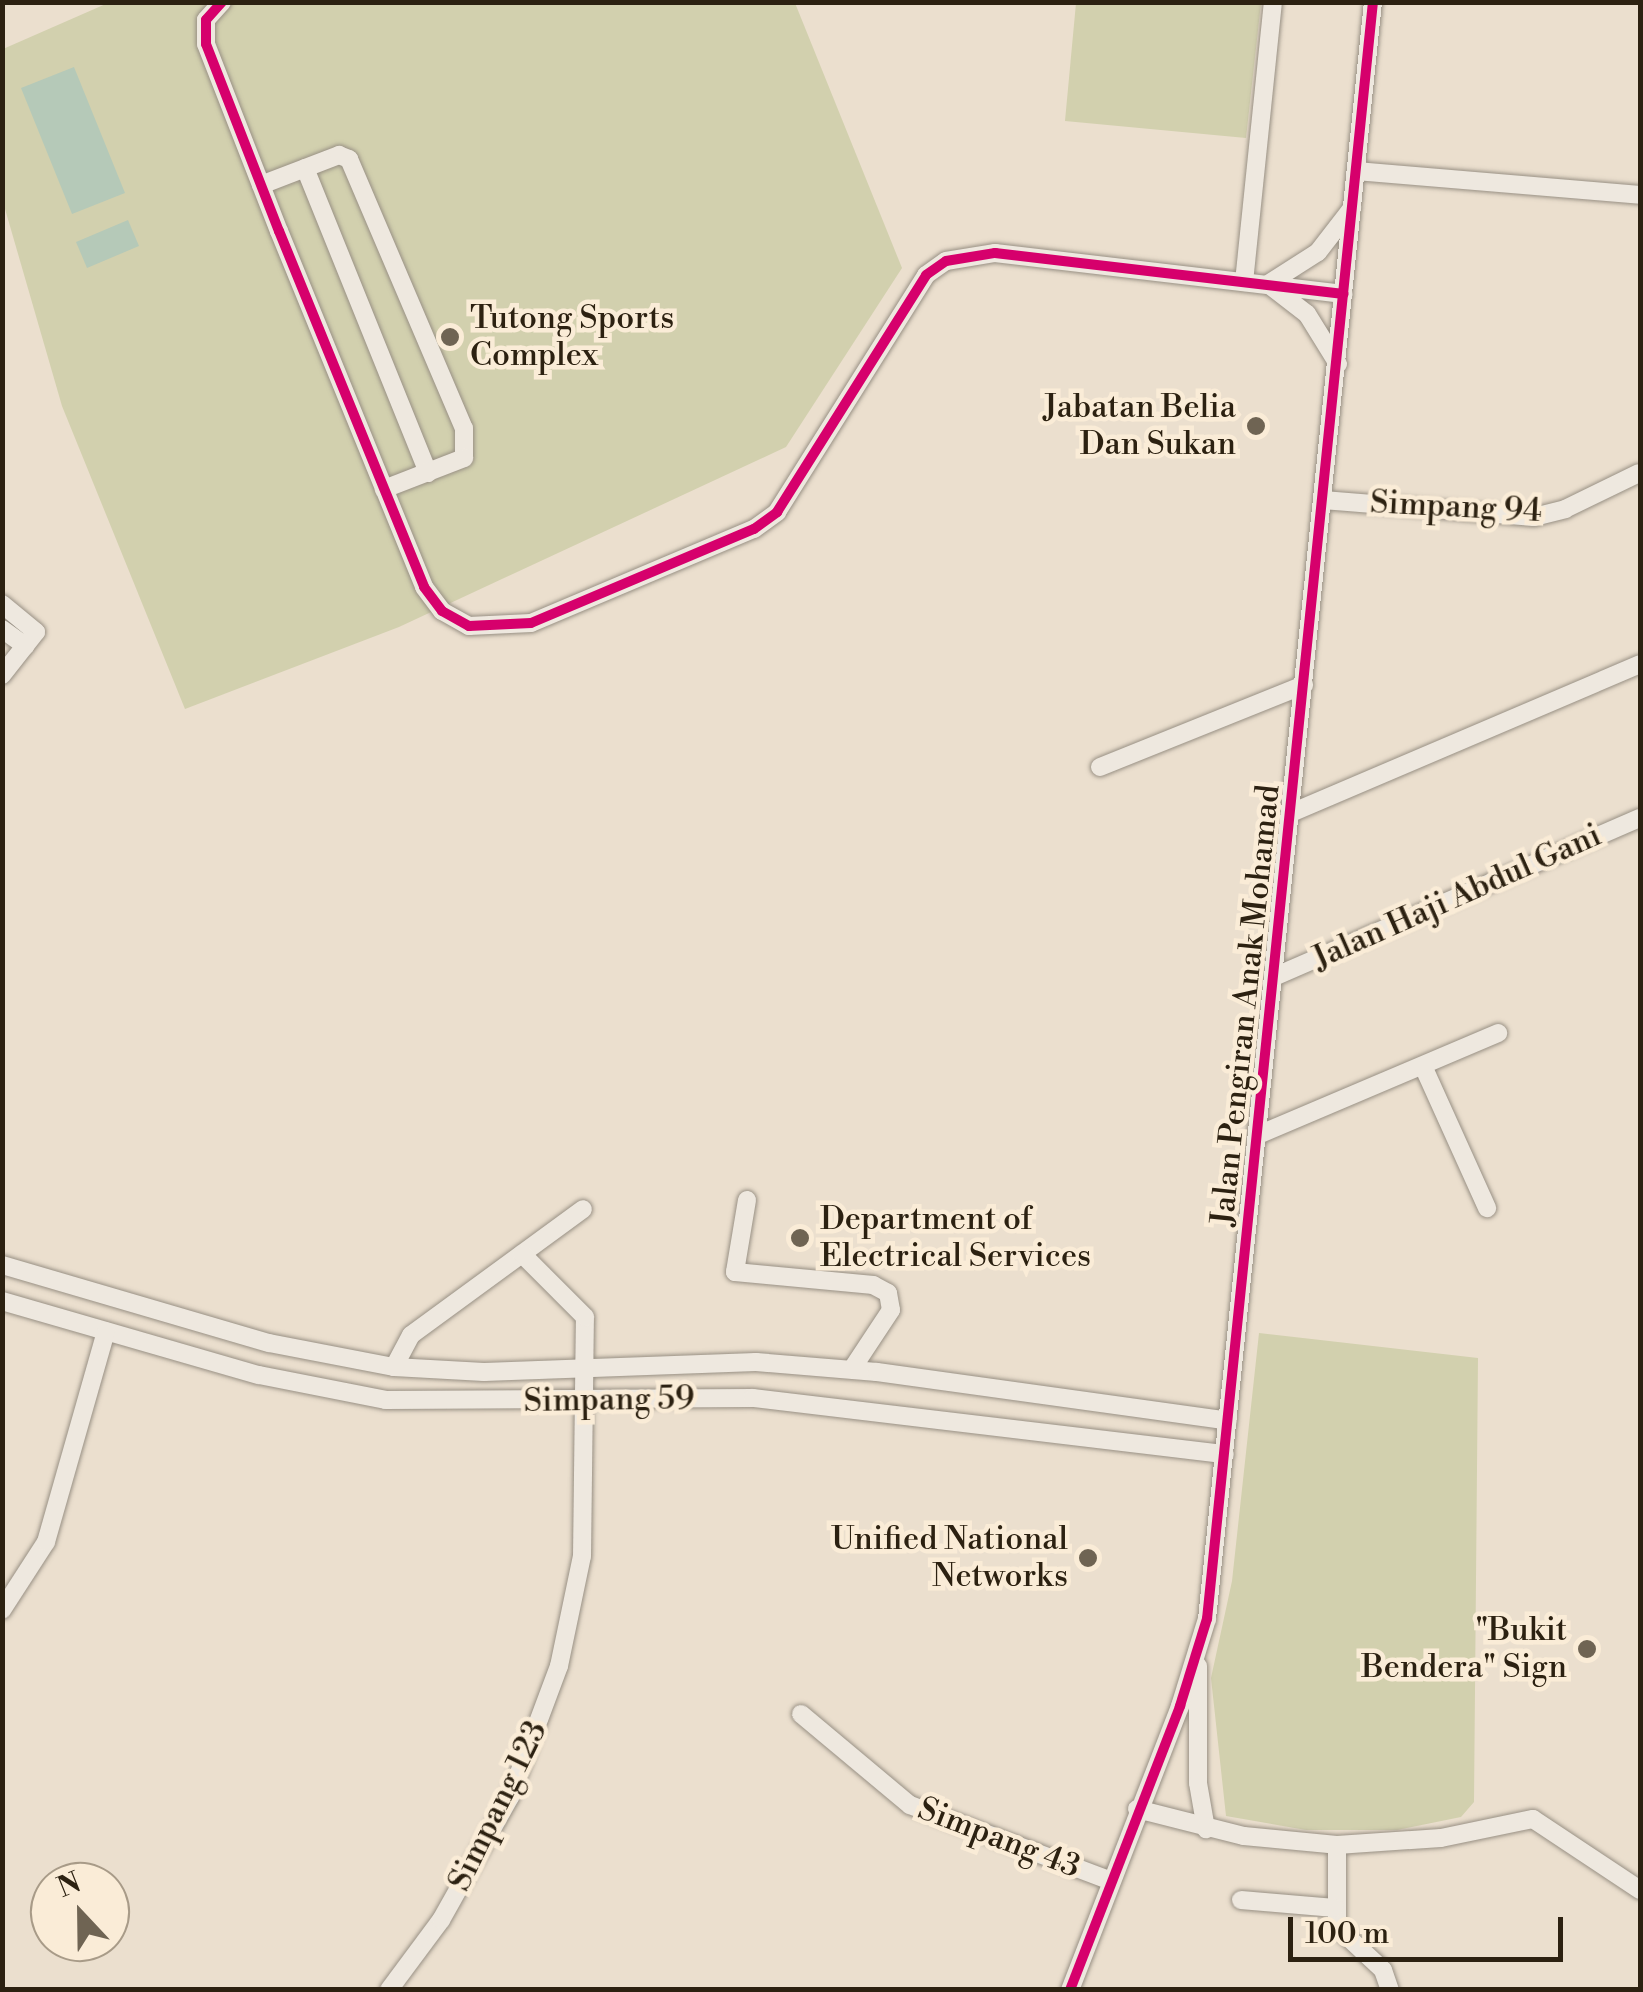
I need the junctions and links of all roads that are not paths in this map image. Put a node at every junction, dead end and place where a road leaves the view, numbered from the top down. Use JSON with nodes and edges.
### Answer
{"nodes":[{"id":1,"x":222,"y":2,"type":"edge"},
{"id":2,"x":1273,"y":2,"type":"edge"},
{"id":3,"x":1373,"y":2,"type":"edge"},
{"id":4,"x":305,"y":168,"type":"junction"},
{"id":5,"x":1356,"y":171,"type":"junction"},
{"id":6,"x":261,"y":184,"type":"junction"},
{"id":7,"x":1640,"y":195,"type":"edge"},
{"id":8,"x":1352,"y":206,"type":"junction"},
{"id":9,"x":1244,"y":282,"type":"junction"},
{"id":10,"x":1268,"y":284,"type":"junction"},
{"id":11,"x":1344,"y":294,"type":"junction"},
{"id":12,"x":1338,"y":364,"type":"junction"},
{"id":13,"x":428,"y":473,"type":"junction"},
{"id":14,"x":1638,"y":473,"type":"edge"},
{"id":15,"x":384,"y":489,"type":"junction"},
{"id":16,"x":1324,"y":500,"type":"junction"},
{"id":17,"x":2,"y":604,"type":"edge"},
{"id":18,"x":2,"y":629,"type":"edge"},
{"id":19,"x":24,"y":646,"type":"junction"},
{"id":20,"x":1640,"y":664,"type":"edge"},
{"id":21,"x":2,"y":674,"type":"edge"},
{"id":22,"x":1304,"y":686,"type":"junction"},
{"id":23,"x":1100,"y":767,"type":"dead end"},
{"id":24,"x":1291,"y":814,"type":"junction"},
{"id":25,"x":1640,"y":818,"type":"edge"},
{"id":26,"x":1274,"y":978,"type":"junction"},
{"id":27,"x":1498,"y":1033,"type":"dead end"},
{"id":28,"x":1423,"y":1066,"type":"junction"},
{"id":29,"x":1258,"y":1136,"type":"junction"},
{"id":30,"x":747,"y":1200,"type":"dead end"},
{"id":31,"x":1487,"y":1208,"type":"dead end"},
{"id":32,"x":583,"y":1209,"type":"dead end"},
{"id":33,"x":522,"y":1254,"type":"junction"},
{"id":34,"x":2,"y":1265,"type":"edge"},
{"id":35,"x":2,"y":1301,"type":"edge"},
{"id":36,"x":106,"y":1332,"type":"junction"},
{"id":37,"x":586,"y":1366,"type":"junction"},
{"id":38,"x":394,"y":1367,"type":"junction"},
{"id":39,"x":852,"y":1369,"type":"junction"},
{"id":40,"x":586,"y":1400,"type":"junction"},
{"id":41,"x":1228,"y":1420,"type":"junction"},
{"id":42,"x":1226,"y":1454,"type":"junction"},
{"id":43,"x":2,"y":1610,"type":"edge"},
{"id":44,"x":1197,"y":1656,"type":"junction"},
{"id":45,"x":802,"y":1714,"type":"dead end"},
{"id":46,"x":1137,"y":1809,"type":"junction"},
{"id":47,"x":1206,"y":1829,"type":"junction"},
{"id":48,"x":1336,"y":1845,"type":"junction"},
{"id":49,"x":1109,"y":1880,"type":"junction"},
{"id":50,"x":1640,"y":1890,"type":"edge"},
{"id":51,"x":1241,"y":1900,"type":"dead end"},
{"id":52,"x":1336,"y":1908,"type":"junction"},
{"id":53,"x":388,"y":1990,"type":"edge"},
{"id":54,"x":1070,"y":1990,"type":"edge"},
{"id":55,"x":1390,"y":1990,"type":"edge"}],
"edges":[{"from":1,"to":6,"type":"street"},
{"from":2,"to":9,"type":"street"},
{"from":3,"to":5,"type":"street","name":"Jalan Pengiran Anak Mohamad"},
{"from":4,"to":6,"type":"street"},
{"from":4,"to":13,"type":"street"},
{"from":4,"to":13,"type":"street"},
{"from":5,"to":7,"type":"street"},
{"from":5,"to":8,"type":"street","name":"Jalan Pengiran Anak Mohamad"},
{"from":6,"to":15,"type":"street"},
{"from":8,"to":10,"type":"street"},
{"from":8,"to":11,"type":"street","name":"Jalan Pengiran Anak Mohamad"},
{"from":9,"to":10,"type":"street"},
{"from":9,"to":15,"type":"street"},
{"from":10,"to":11,"type":"street"},
{"from":10,"to":12,"type":"street"},
{"from":11,"to":12,"type":"street","name":"Jalan Pengiran Anak Mohamad"},
{"from":12,"to":16,"type":"street","name":"Jalan Pengiran Anak Mohamad"},
{"from":13,"to":15,"type":"street"},
{"from":14,"to":16,"type":"street","name":"Simpang 94"},
{"from":16,"to":22,"type":"street","name":"Jalan Pengiran Anak Mohamad"},
{"from":17,"to":19,"type":"street"},
{"from":18,"to":19,"type":"street"},
{"from":19,"to":21,"type":"street"},
{"from":20,"to":24,"type":"street"},
{"from":22,"to":23,"type":"street"},
{"from":22,"to":24,"type":"street","name":"Jalan Pengiran Anak Mohamad"},
{"from":24,"to":26,"type":"street","name":"Jalan Pengiran Anak Mohamad"},
{"from":25,"to":26,"type":"street","name":"Jalan Haji Abdul Gani"},
{"from":26,"to":29,"type":"street","name":"Jalan Pengiran Anak Mohamad"},
{"from":27,"to":28,"type":"street"},
{"from":28,"to":29,"type":"street"},
{"from":28,"to":31,"type":"street"},
{"from":29,"to":41,"type":"street","name":"Jalan Pengiran Anak Mohamad"},
{"from":30,"to":39,"type":"street"},
{"from":32,"to":33,"type":"street"},
{"from":33,"to":37,"type":"street","name":"Simpang 123"},
{"from":33,"to":38,"type":"street"},
{"from":34,"to":38,"type":"street","name":"Simpang 59"},
{"from":35,"to":36,"type":"street","name":"Simpang 59"},
{"from":36,"to":40,"type":"street","name":"Simpang 59"},
{"from":36,"to":43,"type":"street"},
{"from":37,"to":38,"type":"street","name":"Simpang 59"},
{"from":37,"to":39,"type":"street","name":"Simpang 59"},
{"from":37,"to":40,"type":"street","name":"Simpang 123"},
{"from":39,"to":41,"type":"street","name":"Simpang 59"},
{"from":40,"to":42,"type":"street","name":"Simpang 59"},
{"from":40,"to":53,"type":"street","name":"Simpang 123"},
{"from":41,"to":42,"type":"street","name":"Jalan Pengiran Anak Mohamad"},
{"from":42,"to":44,"type":"street","name":"Jalan Pengiran Anak Mohamad"},
{"from":44,"to":46,"type":"street","name":"Jalan Pengiran Anak Mohamad"},
{"from":44,"to":47,"type":"street"},
{"from":45,"to":49,"type":"street","name":"Simpang 43"},
{"from":46,"to":47,"type":"street"},
{"from":46,"to":49,"type":"street","name":"Jalan Pengiran Anak Mohamad"},
{"from":47,"to":48,"type":"street"},
{"from":48,"to":50,"type":"street"},
{"from":48,"to":52,"type":"street"},
{"from":49,"to":54,"type":"street","name":"Jalan Pengiran Anak Mohamad"},
{"from":51,"to":52,"type":"street"},
{"from":52,"to":55,"type":"street"}]}
